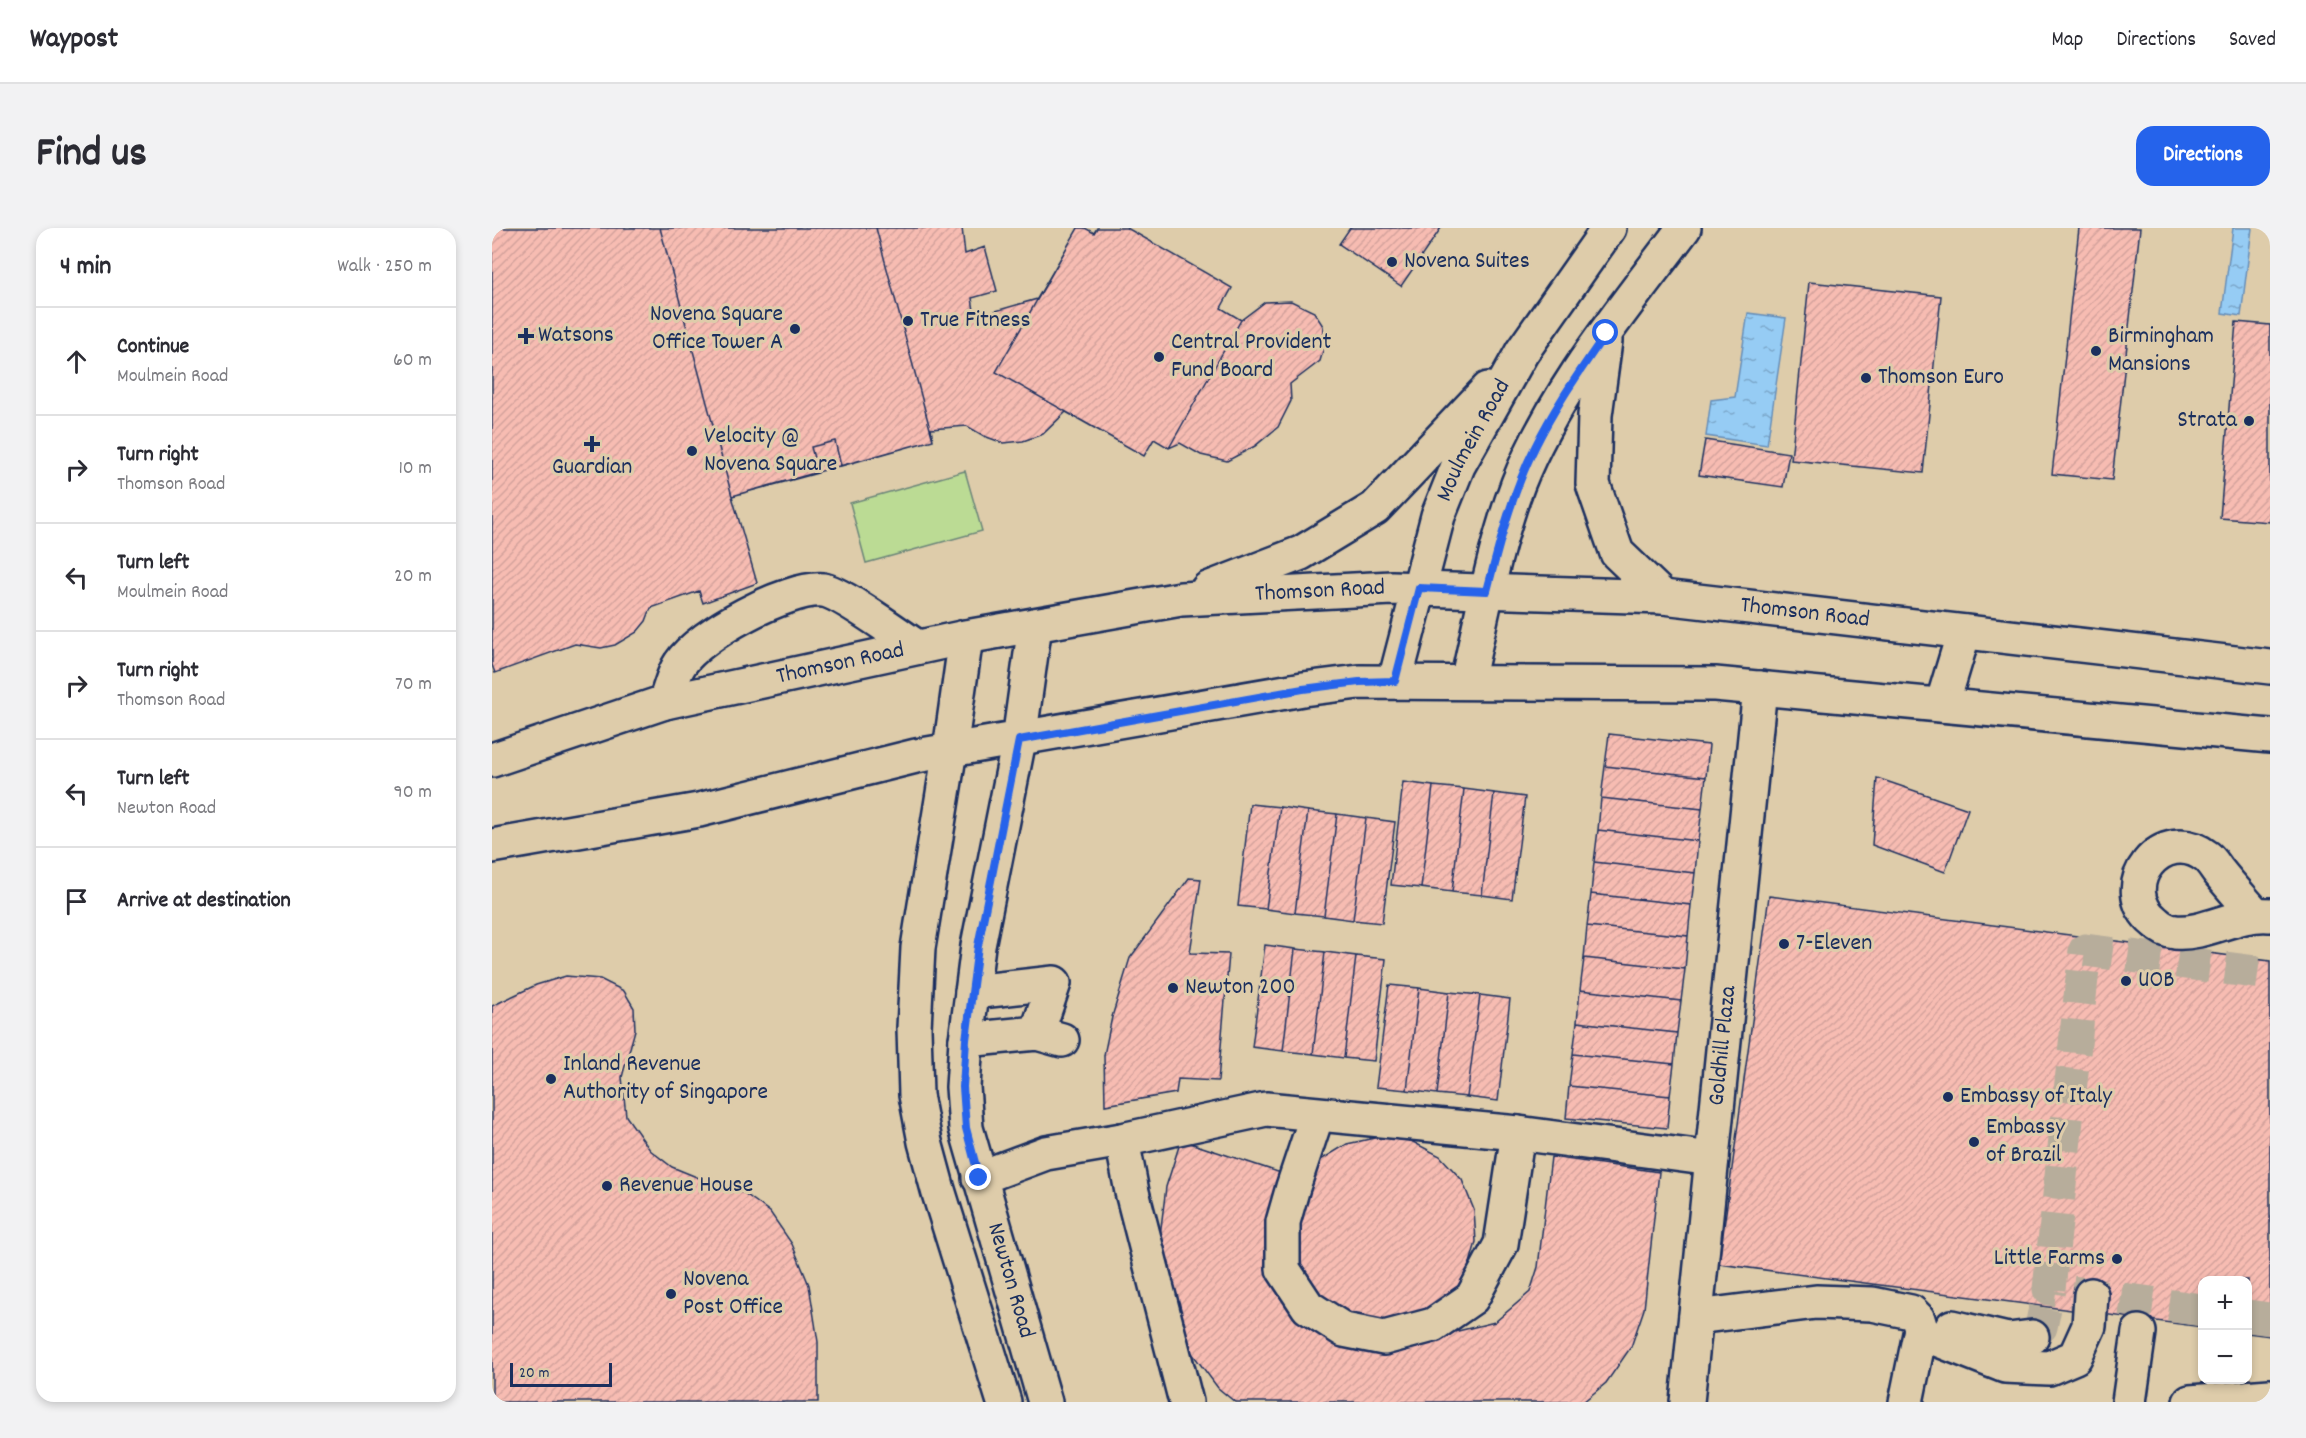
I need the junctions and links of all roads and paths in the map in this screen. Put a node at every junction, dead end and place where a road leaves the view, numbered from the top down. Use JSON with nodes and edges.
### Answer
{"nodes":[{"id":1,"x":1609,"y":228,"type":"edge"},
{"id":2,"x":1684,"y":228,"type":"edge"},
{"id":3,"x":1606,"y":333,"type":"junction"},
{"id":4,"x":1522,"y":352,"type":"junction"},
{"id":5,"x":1419,"y":588,"type":"junction"},
{"id":6,"x":1487,"y":591,"type":"junction"},
{"id":7,"x":1663,"y":597,"type":"junction"},
{"id":8,"x":1181,"y":599,"type":"junction"},
{"id":9,"x":1035,"y":625,"type":"junction"},
{"id":10,"x":1964,"y":632,"type":"junction"},
{"id":11,"x":966,"y":637,"type":"junction"},
{"id":12,"x":916,"y":647,"type":"junction"},
{"id":13,"x":2270,"y":667,"type":"edge"},
{"id":14,"x":1395,"y":681,"type":"junction"},
{"id":15,"x":1467,"y":682,"type":"junction"},
{"id":16,"x":1760,"y":688,"type":"junction"},
{"id":17,"x":665,"y":702,"type":"junction"},
{"id":18,"x":1942,"y":705,"type":"junction"},
{"id":19,"x":2270,"y":735,"type":"edge"},
{"id":20,"x":1019,"y":740,"type":"junction"},
{"id":21,"x":950,"y":750,"type":"junction"},
{"id":22,"x":492,"y":760,"type":"edge"},
{"id":23,"x":492,"y":846,"type":"edge"},
{"id":24,"x":972,"y":992,"type":"junction"},
{"id":25,"x":966,"y":1040,"type":"junction"},
{"id":26,"x":1317,"y":1115,"type":"junction"},
{"id":27,"x":1518,"y":1133,"type":"junction"},
{"id":28,"x":1122,"y":1140,"type":"junction"},
{"id":29,"x":1712,"y":1159,"type":"junction"},
{"id":30,"x":979,"y":1178,"type":"junction"},
{"id":31,"x":2091,"y":1295,"type":"dead end"},
{"id":32,"x":1696,"y":1317,"type":"junction"},
{"id":33,"x":1919,"y":1326,"type":"junction"},
{"id":34,"x":2139,"y":1332,"type":"dead end"},
{"id":35,"x":2032,"y":1337,"type":"dead end"},
{"id":36,"x":2270,"y":1396,"type":"edge"},
{"id":37,"x":1004,"y":1402,"type":"edge"},
{"id":38,"x":1045,"y":1402,"type":"edge"},
{"id":39,"x":1186,"y":1402,"type":"edge"},
{"id":40,"x":1688,"y":1402,"type":"edge"},
{"id":41,"x":1906,"y":1402,"type":"edge"},
{"id":42,"x":2129,"y":1402,"type":"edge"},
{"id":43,"x":2190,"y":1402,"type":"edge"}],
"edges":[{"from":1,"to":4,"type":"main road","name":"Moulmein Road"},
{"from":2,"to":3,"type":"main road"},
{"from":3,"to":6,"type":"main road"},
{"from":3,"to":7,"type":"main road"},
{"from":4,"to":5,"type":"main road","name":"Moulmein Road"},
{"from":4,"to":8,"type":"main road"},
{"from":5,"to":6,"type":"main road","name":"Thomson Road"},
{"from":5,"to":8,"type":"main road","name":"Thomson Road"},
{"from":5,"to":14,"type":"main road","name":"Moulmein Road"},
{"from":6,"to":7,"type":"main road","name":"Thomson Road"},
{"from":6,"to":15,"type":"main road"},
{"from":7,"to":10,"type":"main road","name":"Thomson Road"},
{"from":8,"to":9,"type":"main road","name":"Thomson Road"},
{"from":9,"to":11,"type":"main road","name":"Thomson Road"},
{"from":9,"to":20,"type":"main road","name":"Newton Road"},
{"from":10,"to":13,"type":"main road","name":"Thomson Road"},
{"from":10,"to":18,"type":"main road"},
{"from":11,"to":12,"type":"main road","name":"Thomson Road"},
{"from":11,"to":21,"type":"main road"},
{"from":12,"to":17,"type":"main road","name":"Thomson Road"},
{"from":12,"to":17,"type":"main road"},
{"from":14,"to":15,"type":"main road"},
{"from":14,"to":20,"type":"main road"},
{"from":15,"to":16,"type":"main road"},
{"from":16,"to":18,"type":"main road"},
{"from":16,"to":29,"type":"main road","name":"Goldhill Plaza"},
{"from":17,"to":22,"type":"main road","name":"Thomson Road"},
{"from":18,"to":19,"type":"main road"},
{"from":20,"to":21,"type":"main road"},
{"from":20,"to":24,"type":"main road","name":"Newton Road"},
{"from":21,"to":23,"type":"main road"},
{"from":21,"to":37,"type":"main road","name":"Newton Road"},
{"from":24,"to":25,"type":"main road","name":"Newton Road"},
{"from":24,"to":25,"type":"main road"},
{"from":25,"to":30,"type":"main road","name":"Newton Road"},
{"from":26,"to":27,"type":"main road"},
{"from":26,"to":27,"type":"main road"},
{"from":26,"to":28,"type":"main road"},
{"from":27,"to":29,"type":"main road"},
{"from":28,"to":30,"type":"main road"},
{"from":28,"to":39,"type":"main road"},
{"from":29,"to":32,"type":"main road","name":"Goldhill Plaza"},
{"from":30,"to":38,"type":"main road","name":"Newton Road"},
{"from":31,"to":33,"type":"main road"},
{"from":32,"to":33,"type":"main road"},
{"from":32,"to":40,"type":"main road","name":"Goldhill Plaza"},
{"from":33,"to":35,"type":"main road"},
{"from":33,"to":41,"type":"main road"},
{"from":34,"to":42,"type":"main road"},
{"from":36,"to":43,"type":"main road"}]}
